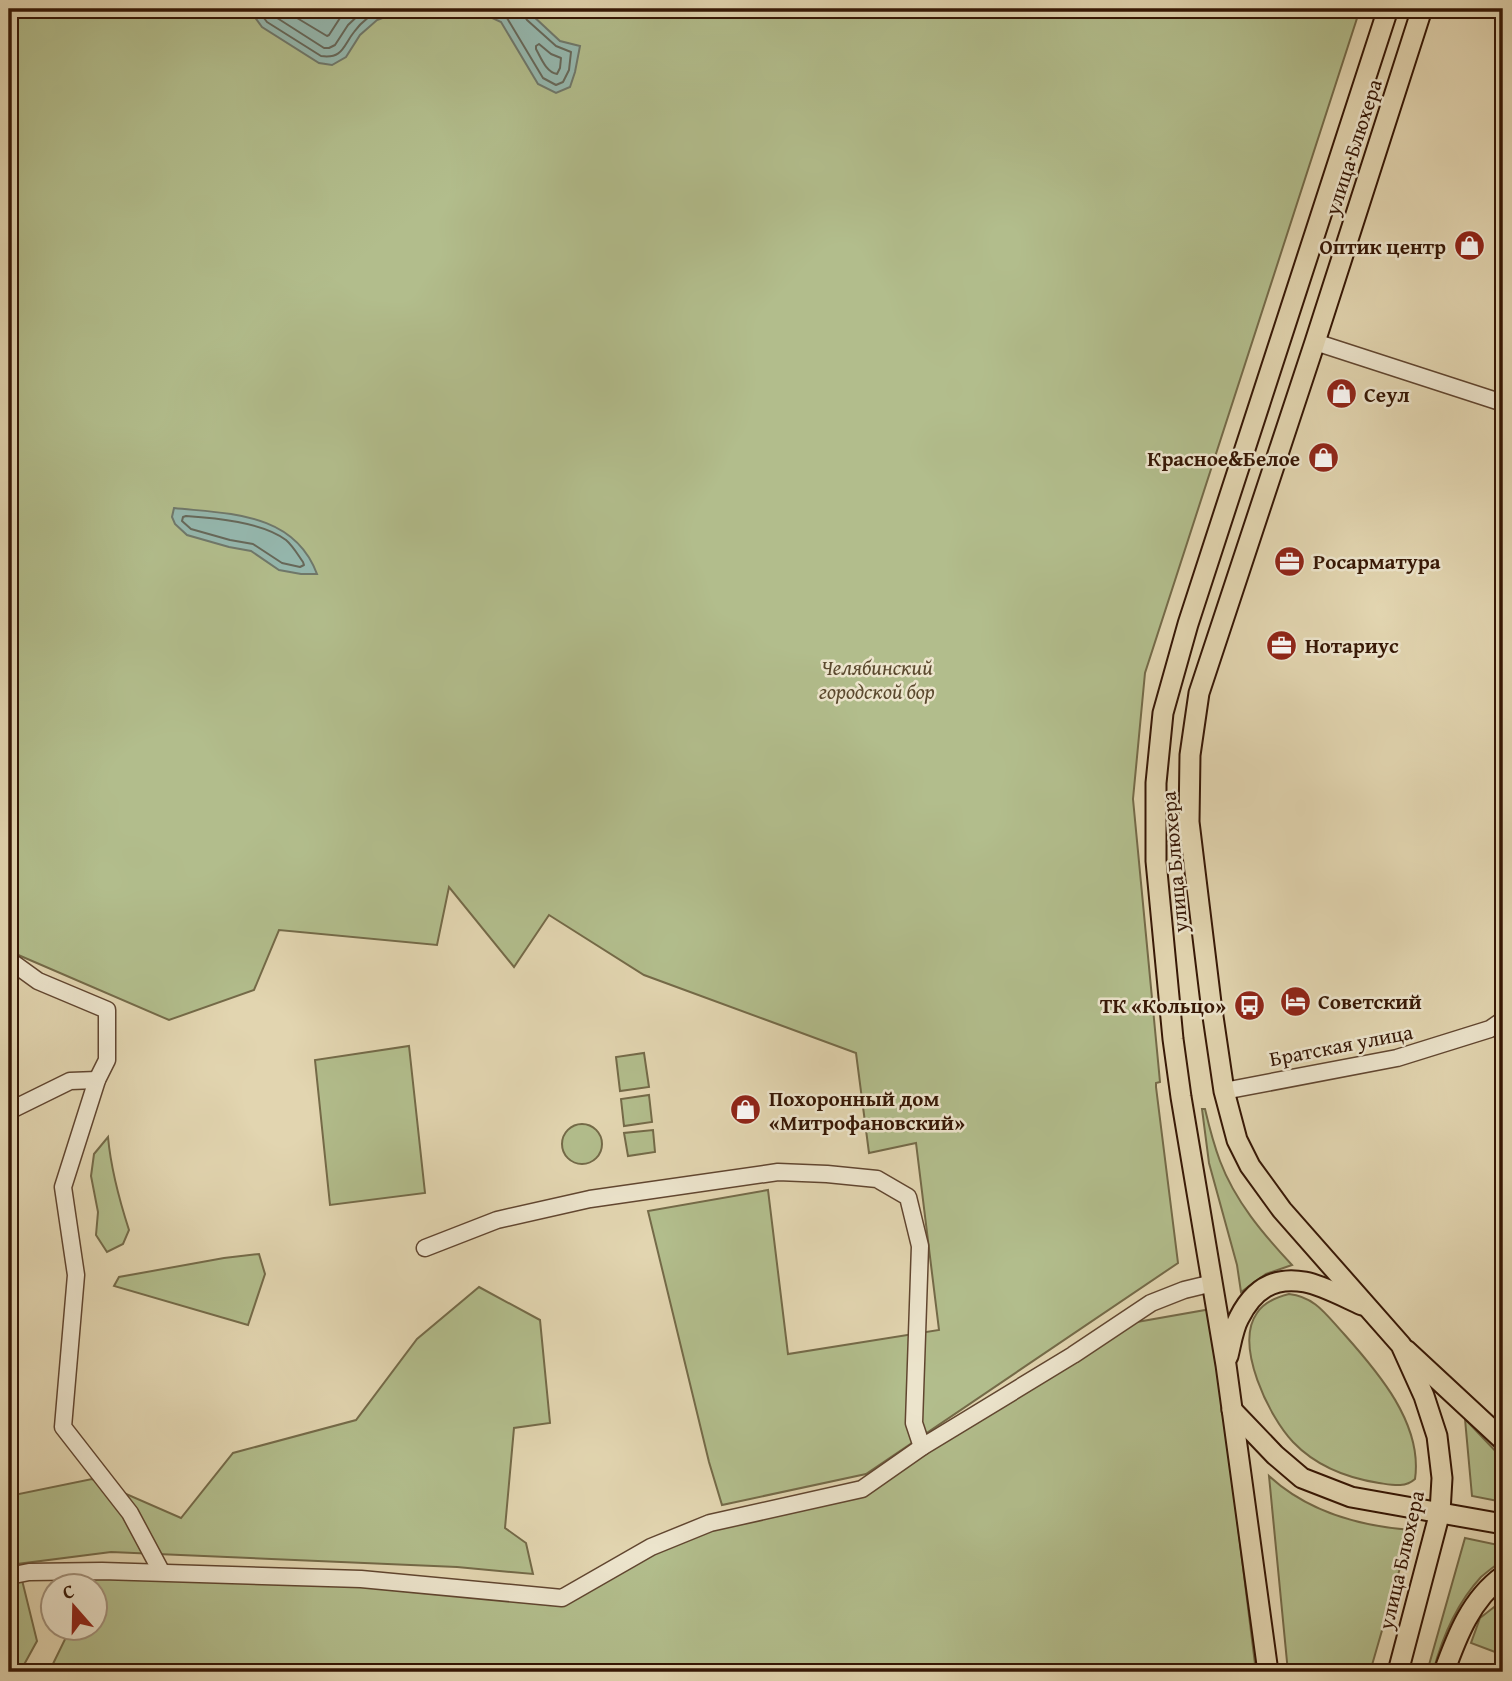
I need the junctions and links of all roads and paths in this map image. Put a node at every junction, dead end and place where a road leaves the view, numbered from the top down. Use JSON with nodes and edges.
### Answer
{"nodes":[{"id":1,"x":1388,"y":9,"type":"edge"},
{"id":2,"x":1422,"y":9,"type":"edge"},
{"id":3,"x":1315,"y":342,"type":"junction"},
{"id":4,"x":1503,"y":403,"type":"edge"},
{"id":5,"x":9,"y":960,"type":"edge"},
{"id":6,"x":1503,"y":1020,"type":"edge"},
{"id":7,"x":97,"y":1080,"type":"junction"},
{"id":8,"x":1224,"y":1091,"type":"junction"},
{"id":9,"x":9,"y":1111,"type":"edge"},
{"id":10,"x":425,"y":1248,"type":"dead end"},
{"id":11,"x":1213,"y":1283,"type":"junction"},
{"id":12,"x":1366,"y":1307,"type":"junction"},
{"id":13,"x":1402,"y":1345,"type":"junction"},
{"id":14,"x":1226,"y":1365,"type":"junction"},
{"id":15,"x":1232,"y":1410,"type":"junction"},
{"id":16,"x":1503,"y":1440,"type":"edge"},
{"id":17,"x":922,"y":1447,"type":"junction"},
{"id":18,"x":1440,"y":1512,"type":"junction"},
{"id":19,"x":1503,"y":1524,"type":"edge"},
{"id":20,"x":161,"y":1572,"type":"junction"},
{"id":21,"x":9,"y":1576,"type":"edge"},
{"id":22,"x":1503,"y":1576,"type":"edge"},
{"id":23,"x":1269,"y":1670,"type":"edge"},
{"id":24,"x":1398,"y":1672,"type":"edge"},
{"id":25,"x":1444,"y":1672,"type":"edge"}],
"edges":[{"from":1,"to":11,"type":"main road","name":"улица Блюхера"},
{"from":2,"to":3,"type":"main road","name":"улица Блюхера"},
{"from":3,"to":4,"type":"street"},
{"from":3,"to":8,"type":"main road","name":"улица Блюхера"},
{"from":5,"to":7,"type":"street"},
{"from":6,"to":8,"type":"street","name":"Братская улица"},
{"from":7,"to":9,"type":"street"},
{"from":7,"to":20,"type":"street"},
{"from":8,"to":12,"type":"main road","name":"улица Блюхера"},
{"from":10,"to":17,"type":"street"},
{"from":11,"to":14,"type":"main road","name":"улица Блюхера"},
{"from":11,"to":17,"type":"street"},
{"from":12,"to":13,"type":"main road","name":"улица Блюхера"},
{"from":12,"to":14,"type":"main road"},
{"from":13,"to":16,"type":"main road"},
{"from":13,"to":18,"type":"main road","name":"улица Блюхера"},
{"from":14,"to":15,"type":"main road","name":"улица Блюхера"},
{"from":15,"to":18,"type":"main road"},
{"from":15,"to":23,"type":"main road","name":"улица Блюхера"},
{"from":17,"to":20,"type":"street"},
{"from":18,"to":19,"type":"main road"},
{"from":18,"to":24,"type":"main road","name":"улица Блюхера"},
{"from":20,"to":21,"type":"street"},
{"from":22,"to":25,"type":"main road"}]}
